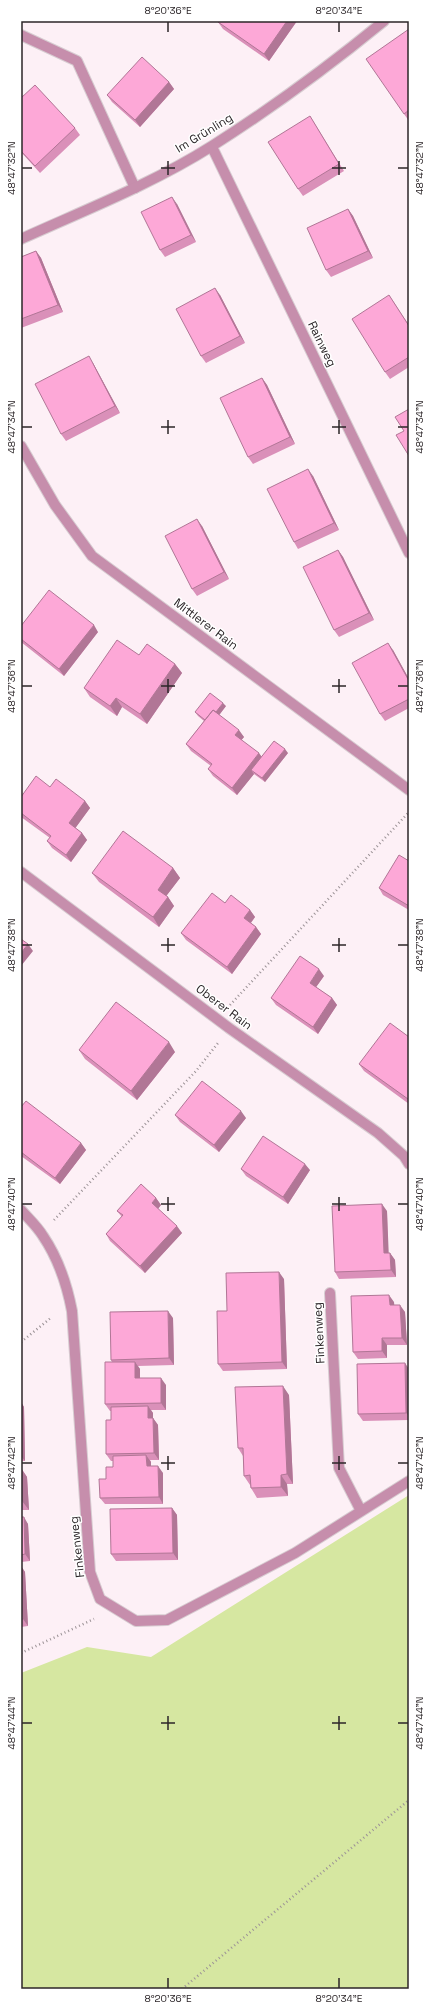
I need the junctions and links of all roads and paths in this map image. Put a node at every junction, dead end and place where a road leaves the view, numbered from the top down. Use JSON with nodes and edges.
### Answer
{"nodes":[{"id":1,"x":384,"y":21,"type":"edge"},
{"id":2,"x":21,"y":35,"type":"edge"},
{"id":3,"x":212,"y":146,"type":"junction"},
{"id":4,"x":135,"y":188,"type":"junction"},
{"id":5,"x":21,"y":238,"type":"edge"},
{"id":6,"x":21,"y":446,"type":"edge"},
{"id":7,"x":409,"y":553,"type":"edge"},
{"id":8,"x":409,"y":790,"type":"edge"},
{"id":9,"x":409,"y":812,"type":"edge"},
{"id":10,"x":21,"y":872,"type":"edge"},
{"id":11,"x":235,"y":999,"type":"dead end"},
{"id":12,"x":229,"y":1028,"type":"junction"},
{"id":13,"x":409,"y":1164,"type":"edge"},
{"id":14,"x":21,"y":1210,"type":"edge"},
{"id":15,"x":61,"y":1212,"type":"dead end"},
{"id":16,"x":330,"y":1293,"type":"dead end"},
{"id":17,"x":41,"y":1327,"type":"dead end"},
{"id":18,"x":21,"y":1342,"type":"edge"},
{"id":19,"x":409,"y":1481,"type":"edge"},
{"id":20,"x":361,"y":1511,"type":"junction"},
{"id":21,"x":117,"y":1608,"type":"junction"},
{"id":22,"x":21,"y":1652,"type":"edge"},
{"id":23,"x":409,"y":1800,"type":"edge"},
{"id":24,"x":182,"y":1989,"type":"edge"}],
"edges":[{"from":1,"to":3,"type":"street","name":"Im Grünling"},
{"from":2,"to":4,"type":"street"},
{"from":3,"to":4,"type":"street","name":"Im Grünling"},
{"from":3,"to":7,"type":"street","name":"Rainweg"},
{"from":4,"to":5,"type":"street","name":"Im Grünling"},
{"from":6,"to":8,"type":"street","name":"Mittlerer Rain"},
{"from":9,"to":11,"type":"path"},
{"from":10,"to":12,"type":"street","name":"Oberer Rain"},
{"from":12,"to":13,"type":"street","name":"Oberer Rain"},
{"from":12,"to":15,"type":"path"},
{"from":14,"to":21,"type":"street","name":"Finkenweg"},
{"from":16,"to":20,"type":"street","name":"Finkenweg"},
{"from":17,"to":18,"type":"path"},
{"from":19,"to":20,"type":"street","name":"Finkenweg"},
{"from":20,"to":21,"type":"street","name":"Finkenweg"},
{"from":21,"to":22,"type":"path"},
{"from":23,"to":24,"type":"path"}]}
